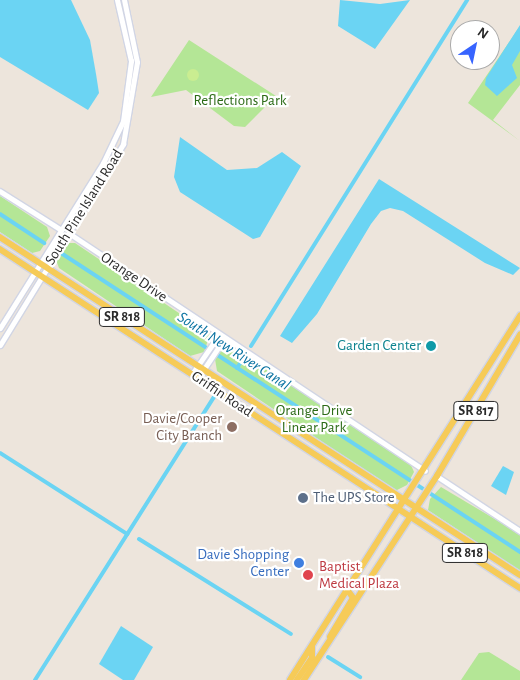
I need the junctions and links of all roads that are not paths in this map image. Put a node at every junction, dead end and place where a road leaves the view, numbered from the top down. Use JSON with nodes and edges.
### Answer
{"nodes":[{"id":1,"x":117,"y":0,"type":"edge"},
{"id":2,"x":124,"y":0,"type":"edge"},
{"id":3,"x":112,"y":144,"type":"junction"},
{"id":4,"x":121,"y":148,"type":"junction"},
{"id":5,"x":0,"y":191,"type":"edge"},
{"id":6,"x":60,"y":229,"type":"junction"},
{"id":7,"x":69,"y":233,"type":"junction"},
{"id":8,"x":0,"y":237,"type":"edge"},
{"id":9,"x":0,"y":249,"type":"edge"},
{"id":10,"x":41,"y":260,"type":"junction"},
{"id":11,"x":47,"y":267,"type":"junction"},
{"id":12,"x":34,"y":271,"type":"junction"},
{"id":13,"x":41,"y":276,"type":"junction"},
{"id":14,"x":520,"y":316,"type":"edge"},
{"id":15,"x":0,"y":328,"type":"edge"},
{"id":16,"x":219,"y":335,"type":"junction"},
{"id":17,"x":520,"y":335,"type":"edge"},
{"id":18,"x":224,"y":339,"type":"junction"},
{"id":19,"x":0,"y":346,"type":"edge"},
{"id":20,"x":199,"y":364,"type":"junction"},
{"id":21,"x":205,"y":367,"type":"junction"},
{"id":22,"x":192,"y":374,"type":"junction"},
{"id":23,"x":198,"y":378,"type":"junction"},
{"id":24,"x":223,"y":396,"type":"junction"},
{"id":25,"x":244,"y":396,"type":"junction"},
{"id":26,"x":425,"y":470,"type":"junction"},
{"id":27,"x":436,"y":476,"type":"junction"},
{"id":28,"x":405,"y":502,"type":"junction"},
{"id":29,"x":416,"y":509,"type":"junction"},
{"id":30,"x":399,"y":510,"type":"junction"},
{"id":31,"x":410,"y":517,"type":"junction"},
{"id":32,"x":520,"y":531,"type":"edge"},
{"id":33,"x":520,"y":575,"type":"edge"},
{"id":34,"x":520,"y":588,"type":"edge"},
{"id":35,"x":348,"y":591,"type":"junction"},
{"id":36,"x":328,"y":644,"type":"junction"},
{"id":37,"x":312,"y":647,"type":"junction"},
{"id":38,"x":290,"y":680,"type":"edge"},
{"id":39,"x":298,"y":680,"type":"edge"},
{"id":40,"x":304,"y":680,"type":"edge"}],
"edges":[{"from":1,"to":3,"type":"main road","name":"South Pine Island Road"},
{"from":2,"to":4,"type":"main road","name":"South Pine Island Road"},
{"from":3,"to":4,"type":"main road"},
{"from":3,"to":6,"type":"main road","name":"South Pine Island Road"},
{"from":4,"to":7,"type":"main road","name":"South Pine Island Road"},
{"from":5,"to":6,"type":"street"},
{"from":6,"to":10,"type":"main road","name":"South Pine Island Road"},
{"from":7,"to":11,"type":"main road","name":"South Pine Island Road"},
{"from":7,"to":16,"type":"street","name":"Orange Drive"},
{"from":8,"to":10,"type":"main road","name":"Griffin Road","number":"SR 818"},
{"from":9,"to":12,"type":"main road","name":"Griffin Road","number":"SR 818"},
{"from":10,"to":11,"type":"main road","name":"Griffin Road","number":"SR 818"},
{"from":10,"to":12,"type":"main road","name":"South Pine Island Road"},
{"from":11,"to":13,"type":"main road","name":"South Pine Island Road"},
{"from":11,"to":20,"type":"main road","name":"Griffin Road","number":"SR 818"},
{"from":12,"to":13,"type":"main road","name":"Griffin Road","number":"SR 818"},
{"from":12,"to":15,"type":"main road","name":"South Pine Island Road"},
{"from":13,"to":19,"type":"main road","name":"South Pine Island Road"},
{"from":13,"to":22,"type":"main road","name":"Griffin Road","number":"SR 818"},
{"from":14,"to":26,"type":"main road","number":"SR 817"},
{"from":16,"to":18,"type":"street","name":"Orange Drive"},
{"from":16,"to":20,"type":"street"},
{"from":17,"to":27,"type":"main road","number":"SR 817"},
{"from":18,"to":21,"type":"street"},
{"from":18,"to":26,"type":"street","name":"Orange Drive"},
{"from":20,"to":21,"type":"main road","name":"Griffin Road","number":"SR 818"},
{"from":20,"to":22,"type":"street"},
{"from":21,"to":23,"type":"street"},
{"from":21,"to":25,"type":"main road","name":"Griffin Road","number":"SR 818"},
{"from":22,"to":23,"type":"main road","name":"Griffin Road","number":"SR 818"},
{"from":23,"to":24,"type":"main road","name":"Griffin Road","number":"SR 818"},
{"from":24,"to":25,"type":"main road"},
{"from":24,"to":30,"type":"main road","name":"Griffin Road","number":"SR 818"},
{"from":25,"to":28,"type":"main road","name":"Griffin Road","number":"SR 818"},
{"from":26,"to":28,"type":"main road","number":"SR 817"},
{"from":27,"to":29,"type":"main road","number":"SR 817"},
{"from":27,"to":32,"type":"street"},
{"from":28,"to":29,"type":"main road","name":"Griffin Road","number":"SR 818"},
{"from":28,"to":30,"type":"main road","number":"SR 817"},
{"from":29,"to":31,"type":"main road","number":"SR 817"},
{"from":29,"to":33,"type":"main road","name":"Griffin Road","number":"SR 818"},
{"from":30,"to":31,"type":"main road","name":"Griffin Road","number":"SR 818"},
{"from":30,"to":35,"type":"main road","number":"SR 817"},
{"from":31,"to":34,"type":"main road","name":"Griffin Road","number":"SR 818"},
{"from":31,"to":36,"type":"main road","number":"SR 817"},
{"from":35,"to":36,"type":"main road"},
{"from":35,"to":37,"type":"main road","number":"SR 817"},
{"from":36,"to":40,"type":"main road","number":"SR 817"},
{"from":37,"to":38,"type":"main road","number":"SR 817"},
{"from":37,"to":39,"type":"main road"}]}
